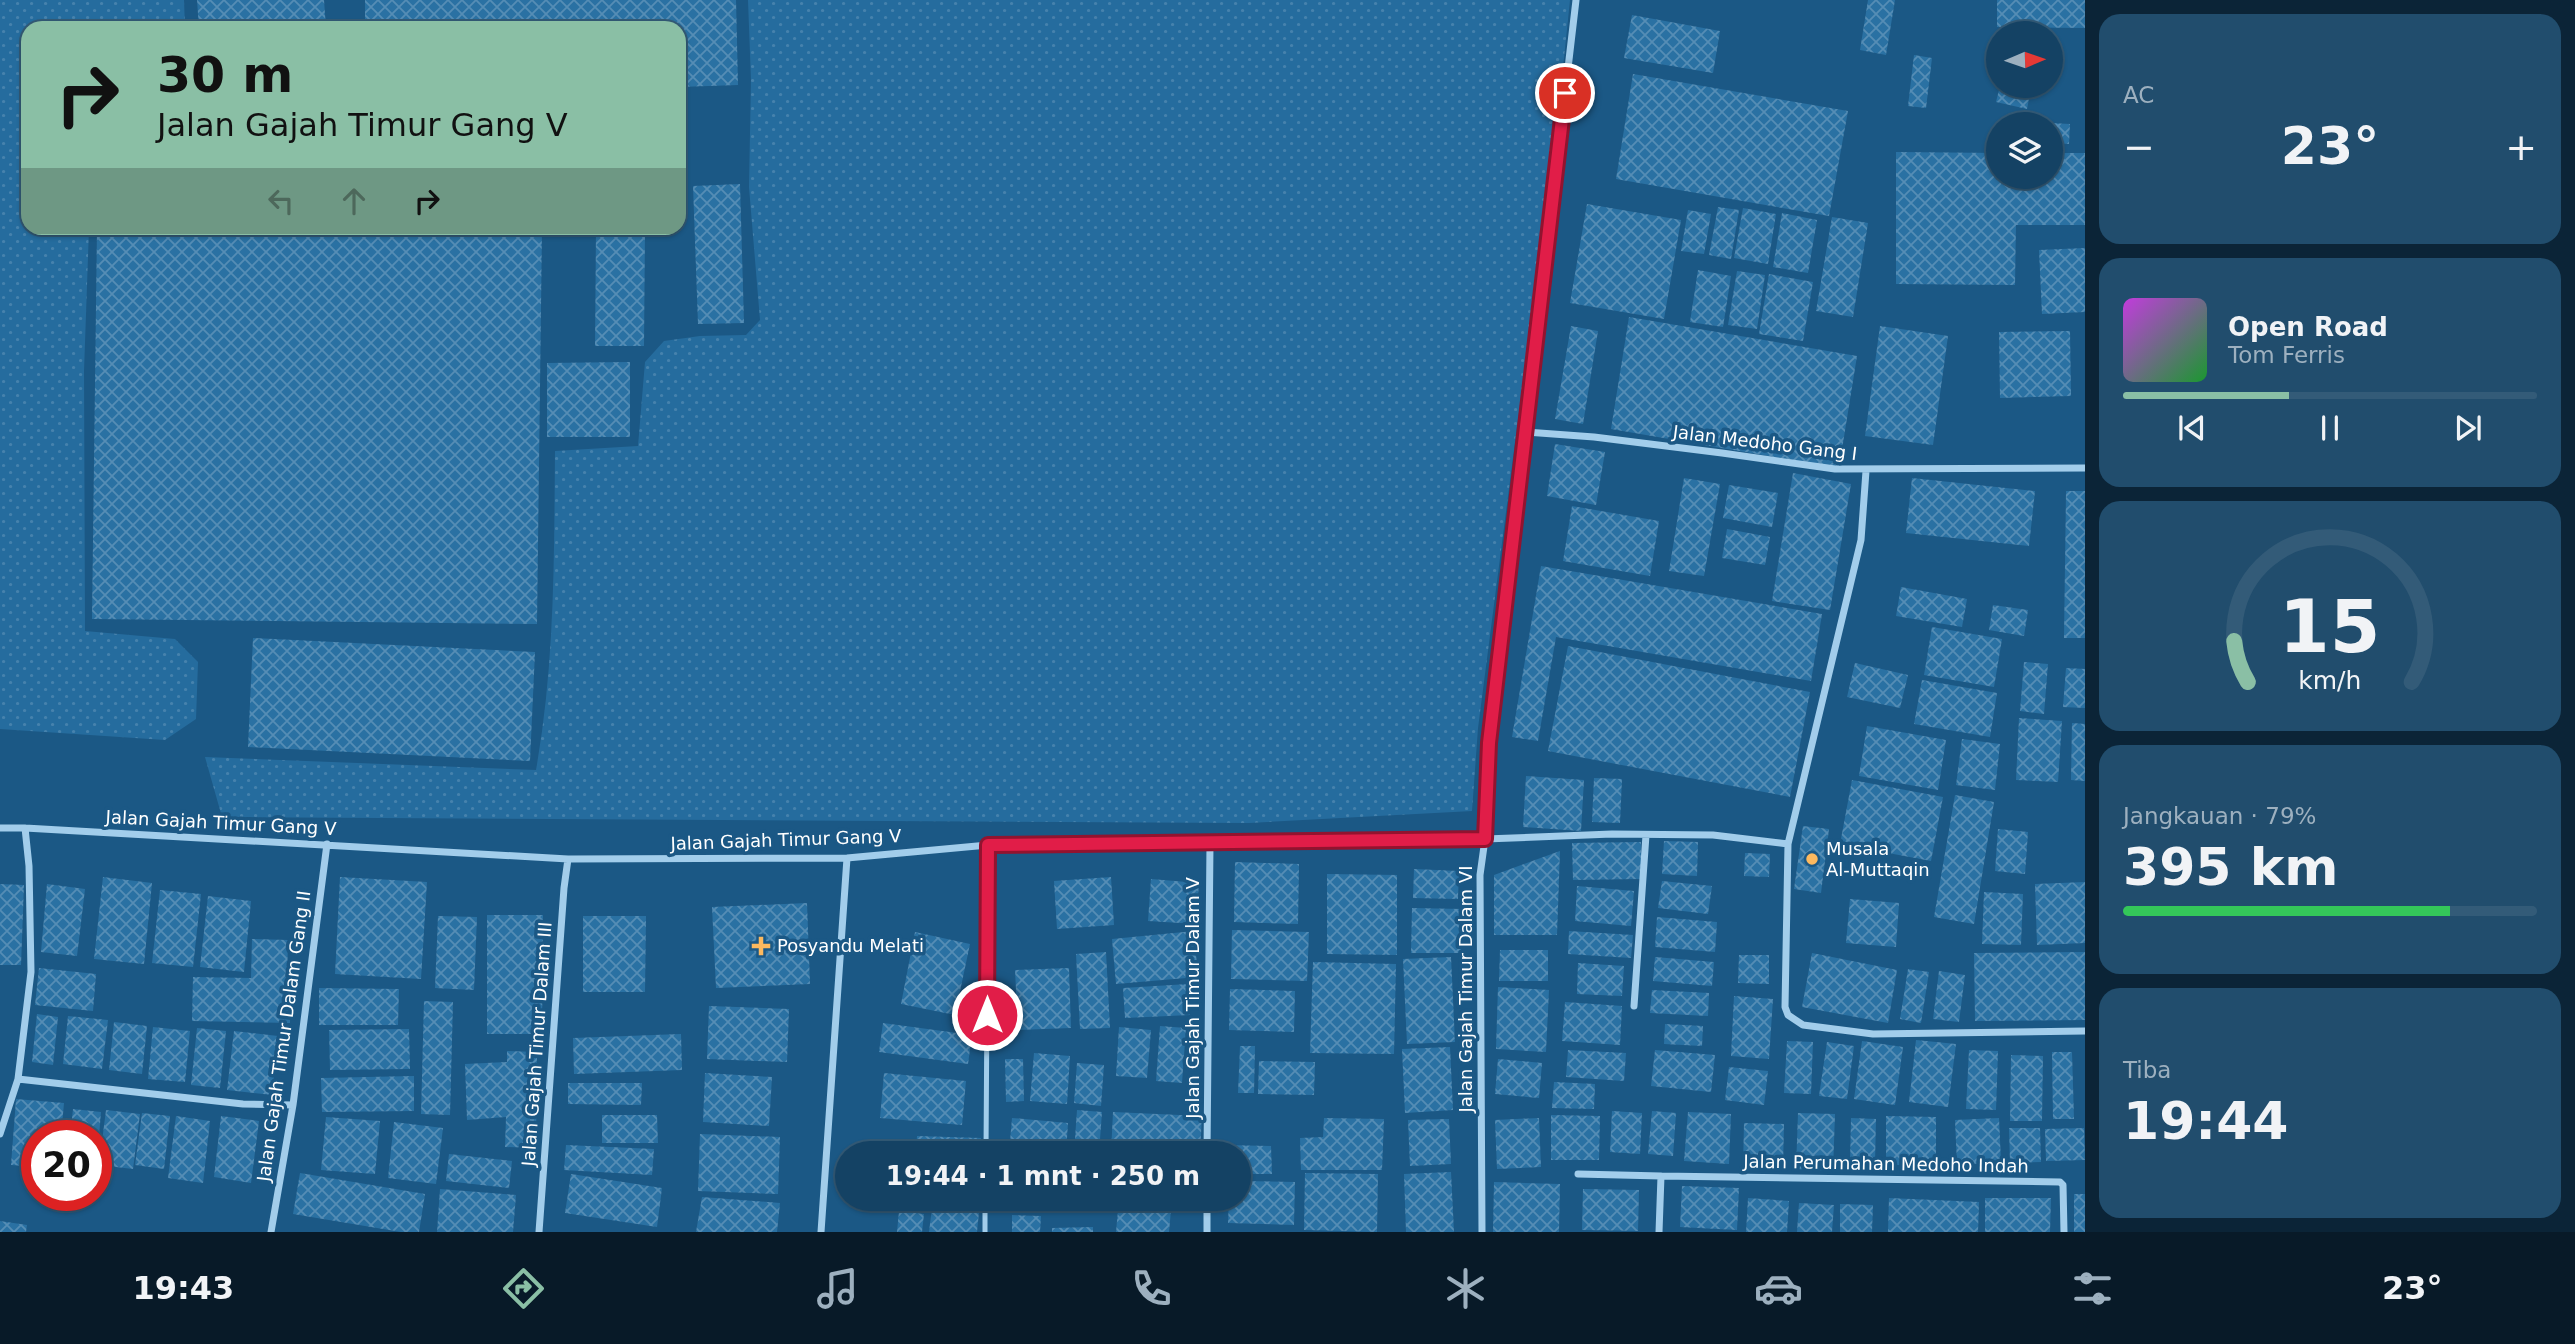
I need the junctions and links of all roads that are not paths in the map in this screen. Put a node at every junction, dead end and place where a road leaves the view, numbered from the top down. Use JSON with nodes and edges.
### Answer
{"nodes":[{"id":1,"x":1576,"y":0,"type":"edge"},
{"id":2,"x":1526,"y":432,"type":"junction"},
{"id":3,"x":2085,"y":468,"type":"edge"},
{"id":4,"x":1866,"y":471,"type":"junction"},
{"id":5,"x":0,"y":828,"type":"edge"},
{"id":6,"x":25,"y":828,"type":"junction"},
{"id":7,"x":1646,"y":835,"type":"junction"},
{"id":8,"x":1485,"y":839,"type":"junction"},
{"id":9,"x":327,"y":844,"type":"junction"},
{"id":10,"x":1210,"y":844,"type":"junction"},
{"id":11,"x":1788,"y":844,"type":"junction"},
{"id":12,"x":988,"y":845,"type":"junction"},
{"id":13,"x":847,"y":858,"type":"junction"},
{"id":14,"x":568,"y":859,"type":"junction"},
{"id":15,"x":1634,"y":1006,"type":"dead end"},
{"id":16,"x":2085,"y":1031,"type":"edge"},
{"id":17,"x":18,"y":1079,"type":"junction"},
{"id":18,"x":293,"y":1105,"type":"junction"},
{"id":19,"x":0,"y":1134,"type":"edge"},
{"id":20,"x":986,"y":1141,"type":"edge"},
{"id":21,"x":1207,"y":1141,"type":"edge"},
{"id":22,"x":1578,"y":1174,"type":"dead end"},
{"id":23,"x":1661,"y":1176,"type":"junction"},
{"id":24,"x":985,"y":1211,"type":"edge"},
{"id":25,"x":1207,"y":1211,"type":"edge"},
{"id":26,"x":271,"y":1232,"type":"edge"},
{"id":27,"x":539,"y":1232,"type":"edge"},
{"id":28,"x":821,"y":1232,"type":"edge"},
{"id":29,"x":985,"y":1232,"type":"edge"},
{"id":30,"x":1207,"y":1232,"type":"edge"},
{"id":31,"x":1482,"y":1232,"type":"edge"},
{"id":32,"x":1660,"y":1232,"type":"edge"},
{"id":33,"x":2064,"y":1232,"type":"edge"}],
"edges":[{"from":1,"to":2,"type":"street"},
{"from":2,"to":4,"type":"street","name":"Jalan Medoho Gang I"},
{"from":2,"to":8,"type":"street"},
{"from":3,"to":4,"type":"street","name":"Jalan Medoho Gang I"},
{"from":4,"to":11,"type":"street"},
{"from":5,"to":6,"type":"street","name":"Jalan Gajah Timur Gang V"},
{"from":6,"to":9,"type":"street","name":"Jalan Gajah Timur Gang V"},
{"from":6,"to":17,"type":"street"},
{"from":7,"to":8,"type":"street"},
{"from":7,"to":11,"type":"street"},
{"from":7,"to":15,"type":"street"},
{"from":8,"to":10,"type":"street","name":"Jalan Gajah Timur Gang V"},
{"from":8,"to":31,"type":"street","name":"Jalan Gajah Timur Dalam VI"},
{"from":9,"to":14,"type":"street","name":"Jalan Gajah Timur Gang V"},
{"from":9,"to":18,"type":"street","name":"Jalan Gajah Timur Dalam Gang II"},
{"from":10,"to":12,"type":"street","name":"Jalan Gajah Timur Gang V"},
{"from":10,"to":21,"type":"street","name":"Jalan Gajah Timur Dalam V"},
{"from":11,"to":16,"type":"street"},
{"from":12,"to":13,"type":"street","name":"Jalan Gajah Timur Gang V"},
{"from":12,"to":20,"type":"lane"},
{"from":13,"to":14,"type":"street","name":"Jalan Gajah Timur Gang V"},
{"from":13,"to":28,"type":"street"},
{"from":14,"to":27,"type":"street","name":"Jalan Gajah Timur Dalam III"},
{"from":17,"to":18,"type":"street"},
{"from":17,"to":19,"type":"street"},
{"from":18,"to":26,"type":"street","name":"Jalan Gajah Timur Dalam Gang II"},
{"from":22,"to":23,"type":"street","name":"Jalan Perumahan Medoho Indah"},
{"from":23,"to":32,"type":"street"},
{"from":23,"to":33,"type":"street","name":"Jalan Perumahan Medoho Indah"},
{"from":24,"to":29,"type":"lane"},
{"from":25,"to":30,"type":"street"}]}
